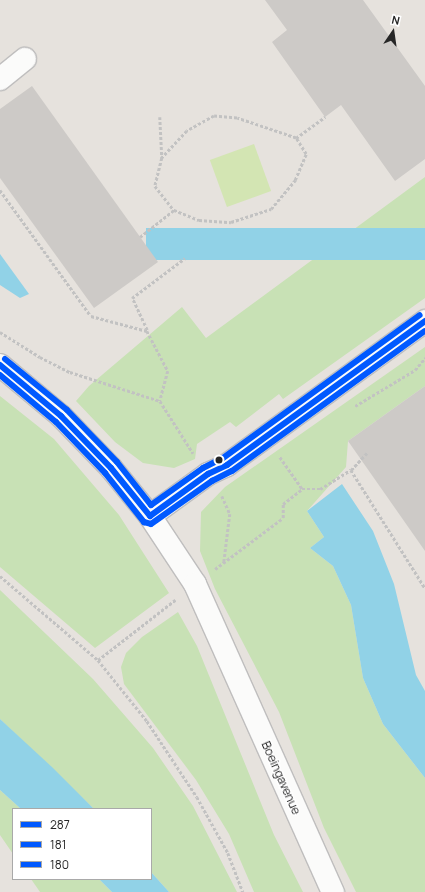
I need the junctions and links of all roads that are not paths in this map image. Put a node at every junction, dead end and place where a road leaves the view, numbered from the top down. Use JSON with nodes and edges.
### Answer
{"nodes":[{"id":1,"x":25,"y":59,"type":"dead end"},
{"id":2,"x":0,"y":79,"type":"edge"},
{"id":3,"x":425,"y":321,"type":"edge"},
{"id":4,"x":0,"y":365,"type":"edge"},
{"id":5,"x":150,"y":516,"type":"junction"},
{"id":6,"x":333,"y":892,"type":"edge"}],
"edges":[{"from":1,"to":2,"type":"street"},
{"from":3,"to":5,"type":"street"},
{"from":4,"to":5,"type":"street","name":"Boeingavenue"},
{"from":5,"to":6,"type":"street","name":"Boeingavenue"}]}
